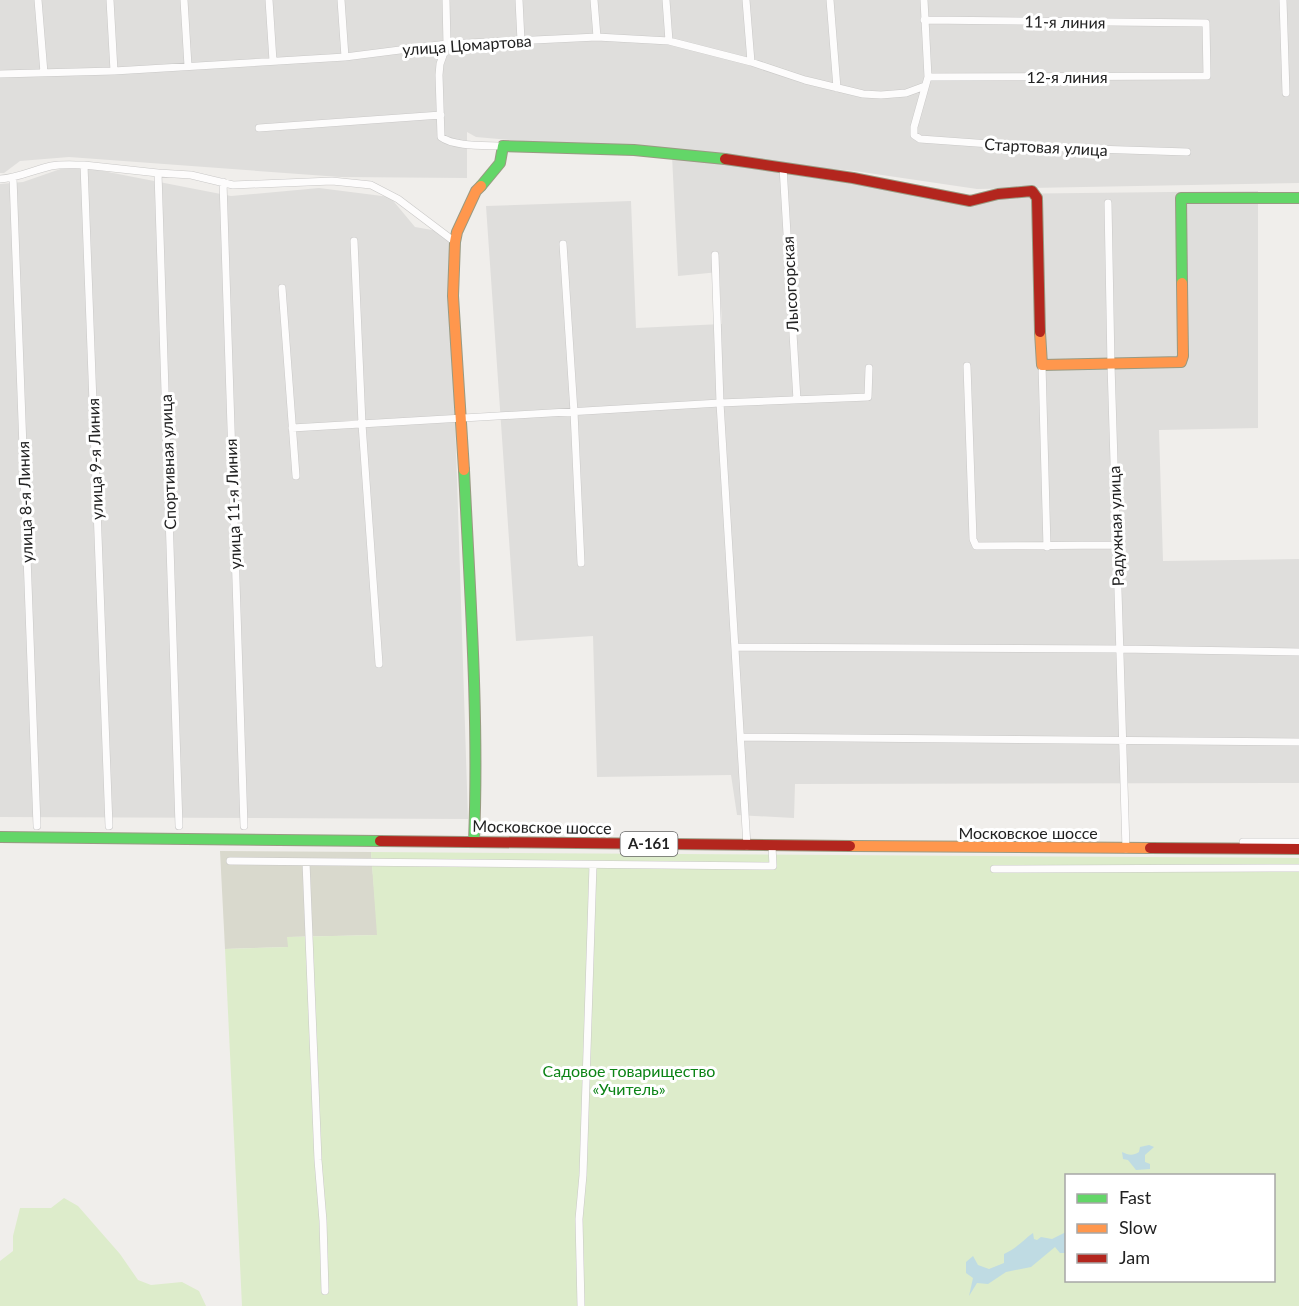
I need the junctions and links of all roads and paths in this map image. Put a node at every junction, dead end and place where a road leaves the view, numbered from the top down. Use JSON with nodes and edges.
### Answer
{"nodes":[{"id":1,"x":38,"y":0,"type":"edge"},
{"id":2,"x":110,"y":0,"type":"edge"},
{"id":3,"x":184,"y":0,"type":"edge"},
{"id":4,"x":269,"y":0,"type":"edge"},
{"id":5,"x":341,"y":0,"type":"edge"},
{"id":6,"x":446,"y":0,"type":"edge"},
{"id":7,"x":519,"y":0,"type":"edge"},
{"id":8,"x":594,"y":0,"type":"edge"},
{"id":9,"x":666,"y":0,"type":"edge"},
{"id":10,"x":746,"y":0,"type":"edge"},
{"id":11,"x":830,"y":0,"type":"edge"},
{"id":12,"x":924,"y":0,"type":"edge"},
{"id":13,"x":1283,"y":0,"type":"edge"},
{"id":14,"x":924,"y":20,"type":"junction"},
{"id":15,"x":597,"y":37,"type":"junction"},
{"id":16,"x":521,"y":41,"type":"junction"},
{"id":17,"x":669,"y":41,"type":"junction"},
{"id":18,"x":447,"y":44,"type":"junction"},
{"id":19,"x":345,"y":57,"type":"junction"},
{"id":20,"x":273,"y":61,"type":"junction"},
{"id":21,"x":751,"y":62,"type":"junction"},
{"id":22,"x":188,"y":66,"type":"junction"},
{"id":23,"x":114,"y":71,"type":"junction"},
{"id":24,"x":44,"y":73,"type":"junction"},
{"id":25,"x":0,"y":74,"type":"edge"},
{"id":26,"x":1207,"y":76,"type":"joint"},
{"id":27,"x":928,"y":77,"type":"junction"},
{"id":28,"x":925,"y":86,"type":"junction"},
{"id":29,"x":837,"y":88,"type":"junction"},
{"id":30,"x":1286,"y":93,"type":"dead end"},
{"id":31,"x":441,"y":115,"type":"junction"},
{"id":32,"x":259,"y":128,"type":"dead end"},
{"id":33,"x":503,"y":146,"type":"junction"},
{"id":34,"x":1186,"y":152,"type":"dead end"},
{"id":35,"x":84,"y":165,"type":"junction"},
{"id":36,"x":783,"y":167,"type":"junction"},
{"id":37,"x":158,"y":174,"type":"junction"},
{"id":38,"x":13,"y":178,"type":"junction"},
{"id":39,"x":0,"y":179,"type":"edge"},
{"id":40,"x":223,"y":182,"type":"junction"},
{"id":41,"x":1299,"y":198,"type":"edge"},
{"id":42,"x":1108,"y":203,"type":"dead end"},
{"id":43,"x":354,"y":241,"type":"dead end"},
{"id":44,"x":455,"y":242,"type":"junction"},
{"id":45,"x":563,"y":244,"type":"dead end"},
{"id":46,"x":715,"y":255,"type":"dead end"},
{"id":47,"x":282,"y":288,"type":"dead end"},
{"id":48,"x":1042,"y":365,"type":"junction"},
{"id":49,"x":1111,"y":365,"type":"junction"},
{"id":50,"x":967,"y":366,"type":"dead end"},
{"id":51,"x":868,"y":368,"type":"dead end"},
{"id":52,"x":796,"y":400,"type":"junction"},
{"id":53,"x":720,"y":403,"type":"junction"},
{"id":54,"x":574,"y":412,"type":"junction"},
{"id":55,"x":461,"y":419,"type":"junction"},
{"id":56,"x":362,"y":424,"type":"junction"},
{"id":57,"x":292,"y":428,"type":"junction"},
{"id":58,"x":296,"y":476,"type":"dead end"},
{"id":59,"x":1117,"y":545,"type":"junction"},
{"id":60,"x":1047,"y":547,"type":"junction"},
{"id":61,"x":581,"y":563,"type":"dead end"},
{"id":62,"x":735,"y":647,"type":"junction"},
{"id":63,"x":1120,"y":649,"type":"junction"},
{"id":64,"x":1299,"y":652,"type":"edge"},
{"id":65,"x":379,"y":664,"type":"dead end"},
{"id":66,"x":741,"y":737,"type":"junction"},
{"id":67,"x":1123,"y":739,"type":"junction"},
{"id":68,"x":1299,"y":742,"type":"edge"},
{"id":69,"x":38,"y":826,"type":"dead end"},
{"id":70,"x":109,"y":826,"type":"dead end"},
{"id":71,"x":179,"y":826,"type":"dead end"},
{"id":72,"x":244,"y":826,"type":"dead end"},
{"id":73,"x":0,"y":837,"type":"edge"},
{"id":74,"x":474,"y":841,"type":"junction"},
{"id":75,"x":1299,"y":842,"type":"edge"},
{"id":76,"x":747,"y":846,"type":"junction"},
{"id":77,"x":772,"y":846,"type":"junction"},
{"id":78,"x":1126,"y":846,"type":"junction"},
{"id":79,"x":1299,"y":849,"type":"edge"},
{"id":80,"x":230,"y":861,"type":"dead end"},
{"id":81,"x":306,"y":862,"type":"junction"},
{"id":82,"x":593,"y":865,"type":"junction"},
{"id":83,"x":1299,"y":868,"type":"edge"},
{"id":84,"x":994,"y":869,"type":"dead end"},
{"id":85,"x":325,"y":1292,"type":"dead end"},
{"id":86,"x":581,"y":1306,"type":"edge"}],
"edges":[{"from":1,"to":24,"type":"street"},
{"from":2,"to":23,"type":"street"},
{"from":3,"to":22,"type":"street"},
{"from":4,"to":20,"type":"street"},
{"from":5,"to":19,"type":"street"},
{"from":6,"to":18,"type":"street"},
{"from":7,"to":16,"type":"street"},
{"from":8,"to":15,"type":"street"},
{"from":9,"to":17,"type":"street"},
{"from":10,"to":21,"type":"street"},
{"from":11,"to":29,"type":"street"},
{"from":12,"to":14,"type":"street"},
{"from":13,"to":30,"type":"street"},
{"from":14,"to":26,"type":"street","name":"11-я линия"},
{"from":14,"to":27,"type":"street"},
{"from":15,"to":16,"type":"street","name":"улица Цомартова"},
{"from":15,"to":17,"type":"street","name":"улица Цомартова"},
{"from":16,"to":18,"type":"street","name":"улица Цомартова"},
{"from":17,"to":21,"type":"street","name":"улица Цомартова"},
{"from":18,"to":19,"type":"street","name":"улица Цомартова"},
{"from":18,"to":31,"type":"street"},
{"from":19,"to":20,"type":"street","name":"улица Цомартова"},
{"from":20,"to":22,"type":"street","name":"улица Цомартова"},
{"from":21,"to":29,"type":"street","name":"улица Цомартова"},
{"from":22,"to":23,"type":"street","name":"улица Цомартова"},
{"from":23,"to":24,"type":"street","name":"улица Цомартова"},
{"from":24,"to":25,"type":"street","name":"улица Цомартова"},
{"from":26,"to":27,"type":"street","name":"12-я линия"},
{"from":27,"to":28,"type":"street"},
{"from":28,"to":29,"type":"street","name":"улица Цомартова"},
{"from":28,"to":34,"type":"street","name":"Стартовая улица"},
{"from":31,"to":32,"type":"street"},
{"from":31,"to":33,"type":"street"},
{"from":33,"to":36,"type":"main road"},
{"from":33,"to":44,"type":"main road"},
{"from":35,"to":37,"type":"street"},
{"from":35,"to":38,"type":"street"},
{"from":35,"to":70,"type":"street","name":"улица 9-я Линия"},
{"from":36,"to":48,"type":"main road"},
{"from":36,"to":52,"type":"street","name":"Лысогорская"},
{"from":37,"to":40,"type":"street"},
{"from":37,"to":71,"type":"street","name":"Спортивная улица"},
{"from":38,"to":39,"type":"street"},
{"from":38,"to":69,"type":"street","name":"улица 8-я Линия"},
{"from":40,"to":44,"type":"street"},
{"from":40,"to":72,"type":"street","name":"улица 11-я Линия"},
{"from":41,"to":49,"type":"main road"},
{"from":42,"to":49,"type":"street","name":"Радужная улица"},
{"from":43,"to":56,"type":"street"},
{"from":44,"to":55,"type":"main road"},
{"from":45,"to":54,"type":"street"},
{"from":46,"to":53,"type":"street"},
{"from":47,"to":57,"type":"street"},
{"from":48,"to":49,"type":"main road"},
{"from":48,"to":60,"type":"street"},
{"from":49,"to":59,"type":"street","name":"Радужная улица"},
{"from":50,"to":60,"type":"street"},
{"from":51,"to":52,"type":"street"},
{"from":52,"to":53,"type":"street"},
{"from":53,"to":54,"type":"street"},
{"from":53,"to":62,"type":"street"},
{"from":54,"to":55,"type":"street"},
{"from":54,"to":61,"type":"street"},
{"from":55,"to":56,"type":"street"},
{"from":55,"to":74,"type":"main road"},
{"from":56,"to":57,"type":"street"},
{"from":56,"to":65,"type":"street"},
{"from":57,"to":58,"type":"street"},
{"from":59,"to":60,"type":"street"},
{"from":59,"to":63,"type":"street","name":"Радужная улица"},
{"from":62,"to":63,"type":"street"},
{"from":62,"to":66,"type":"street"},
{"from":63,"to":64,"type":"street"},
{"from":63,"to":67,"type":"street","name":"Радужная улица"},
{"from":66,"to":67,"type":"street"},
{"from":66,"to":76,"type":"street"},
{"from":67,"to":68,"type":"street"},
{"from":67,"to":78,"type":"street","name":"Радужная улица"},
{"from":73,"to":74,"type":"main road","name":"Московское шоссе","number":"А-161"},
{"from":74,"to":76,"type":"main road","name":"Московское шоссе","number":"А-161"},
{"from":75,"to":78,"type":"street"},
{"from":76,"to":77,"type":"main road","name":"Московское шоссе","number":"А-161"},
{"from":77,"to":78,"type":"main road","name":"Московское шоссе","number":"А-161"},
{"from":77,"to":82,"type":"street"},
{"from":78,"to":79,"type":"main road","name":"Московское шоссе","number":"А-161"},
{"from":80,"to":81,"type":"street"},
{"from":81,"to":82,"type":"street"},
{"from":81,"to":85,"type":"street"},
{"from":82,"to":86,"type":"street"},
{"from":83,"to":84,"type":"street"}]}
